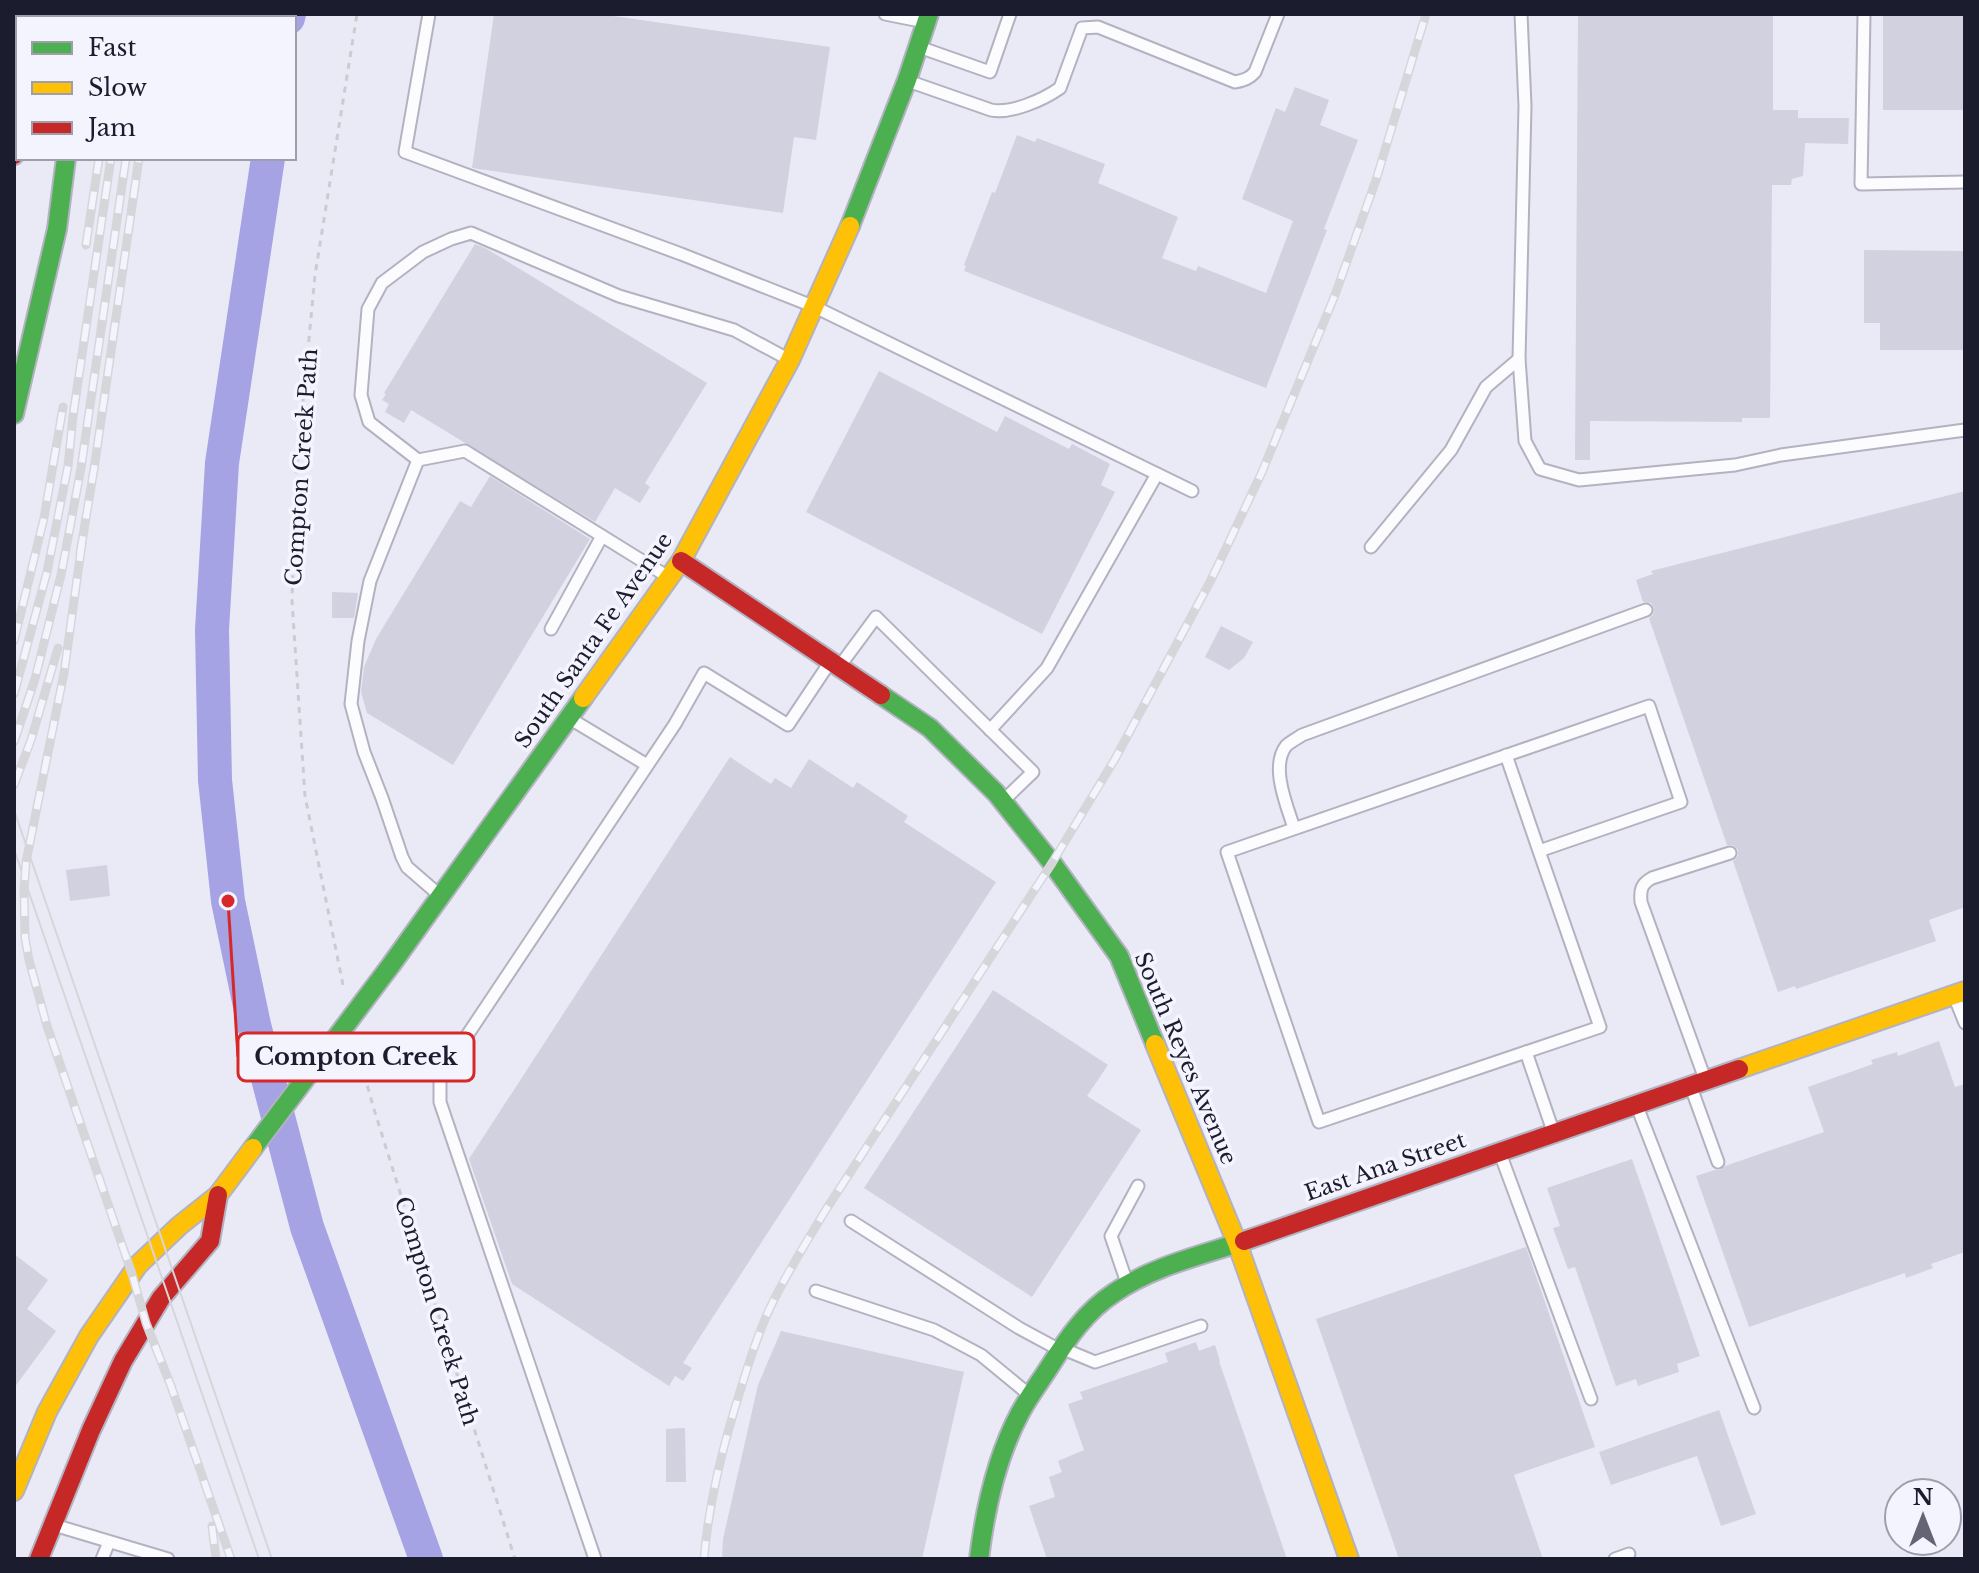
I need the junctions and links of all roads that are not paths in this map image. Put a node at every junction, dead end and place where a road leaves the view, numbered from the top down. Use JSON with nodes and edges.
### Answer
{"nodes":[{"id":1,"x":429,"y":14,"type":"edge"},
{"id":2,"x":885,"y":14,"type":"edge"},
{"id":3,"x":1010,"y":14,"type":"edge"},
{"id":4,"x":1278,"y":14,"type":"edge"},
{"id":5,"x":1521,"y":14,"type":"edge"},
{"id":6,"x":1864,"y":14,"type":"edge"},
{"id":7,"x":927,"y":18,"type":"edge"},
{"id":8,"x":919,"y":47,"type":"junction"},
{"id":9,"x":907,"y":80,"type":"junction"},
{"id":10,"x":66,"y":160,"type":"edge"},
{"id":11,"x":1965,"y":182,"type":"edge"},
{"id":12,"x":815,"y":307,"type":"junction"},
{"id":13,"x":1519,"y":359,"type":"junction"},
{"id":14,"x":790,"y":360,"type":"junction"},
{"id":15,"x":14,"y":414,"type":"edge"},
{"id":16,"x":1965,"y":430,"type":"edge"},
{"id":17,"x":418,"y":460,"type":"junction"},
{"id":18,"x":1157,"y":474,"type":"junction"},
{"id":19,"x":1192,"y":491,"type":"dead end"},
{"id":20,"x":602,"y":536,"type":"junction"},
{"id":21,"x":1371,"y":547,"type":"dead end"},
{"id":22,"x":681,"y":561,"type":"junction"},
{"id":23,"x":669,"y":578,"type":"junction"},
{"id":24,"x":1646,"y":610,"type":"dead end"},
{"id":25,"x":551,"y":629,"type":"dead end"},
{"id":26,"x":834,"y":664,"type":"junction"},
{"id":27,"x":569,"y":718,"type":"junction"},
{"id":28,"x":990,"y":730,"type":"junction"},
{"id":29,"x":1506,"y":755,"type":"junction"},
{"id":30,"x":647,"y":765,"type":"junction"},
{"id":31,"x":1003,"y":801,"type":"junction"},
{"id":32,"x":1294,"y":828,"type":"junction"},
{"id":33,"x":1539,"y":851,"type":"junction"},
{"id":34,"x":1730,"y":853,"type":"dead end"},
{"id":35,"x":440,"y":896,"type":"junction"},
{"id":36,"x":1960,"y":993,"type":"edge"},
{"id":37,"x":1965,"y":1023,"type":"edge"},
{"id":38,"x":1526,"y":1052,"type":"junction"},
{"id":39,"x":1698,"y":1083,"type":"junction"},
{"id":40,"x":1636,"y":1105,"type":"junction"},
{"id":41,"x":1554,"y":1133,"type":"junction"},
{"id":42,"x":1499,"y":1152,"type":"junction"},
{"id":43,"x":1718,"y":1162,"type":"dead end"},
{"id":44,"x":1138,"y":1186,"type":"dead end"},
{"id":45,"x":218,"y":1195,"type":"junction"},
{"id":46,"x":851,"y":1221,"type":"dead end"},
{"id":47,"x":1237,"y":1243,"type":"junction"},
{"id":48,"x":1127,"y":1285,"type":"junction"},
{"id":49,"x":816,"y":1291,"type":"dead end"},
{"id":50,"x":1201,"y":1326,"type":"dead end"},
{"id":51,"x":1061,"y":1349,"type":"junction"},
{"id":52,"x":1030,"y":1395,"type":"junction"},
{"id":53,"x":1591,"y":1399,"type":"dead end"},
{"id":54,"x":1754,"y":1408,"type":"dead end"},
{"id":55,"x":69,"y":1421,"type":"junction"},
{"id":56,"x":14,"y":1491,"type":"edge"},
{"id":57,"x":53,"y":1525,"type":"junction"},
{"id":58,"x":109,"y":1542,"type":"junction"},
{"id":59,"x":1629,"y":1554,"type":"dead end"},
{"id":60,"x":39,"y":1559,"type":"edge"},
{"id":61,"x":102,"y":1559,"type":"edge"},
{"id":62,"x":168,"y":1559,"type":"edge"},
{"id":63,"x":595,"y":1559,"type":"edge"},
{"id":64,"x":979,"y":1559,"type":"edge"},
{"id":65,"x":1349,"y":1559,"type":"edge"},
{"id":66,"x":1615,"y":1559,"type":"edge"}],
"edges":[{"from":1,"to":12,"type":"lane"},
{"from":2,"to":7,"type":"lane"},
{"from":3,"to":8,"type":"lane"},
{"from":4,"to":9,"type":"lane"},
{"from":5,"to":13,"type":"lane"},
{"from":6,"to":11,"type":"lane"},
{"from":7,"to":8,"type":"main road","name":"South Santa Fe Avenue"},
{"from":8,"to":9,"type":"main road","name":"South Santa Fe Avenue"},
{"from":9,"to":12,"type":"main road","name":"South Santa Fe Avenue"},
{"from":10,"to":15,"type":"main road"},
{"from":12,"to":14,"type":"main road","name":"South Santa Fe Avenue"},
{"from":12,"to":18,"type":"lane"},
{"from":13,"to":16,"type":"lane"},
{"from":13,"to":21,"type":"lane"},
{"from":14,"to":17,"type":"lane"},
{"from":14,"to":22,"type":"main road","name":"South Santa Fe Avenue"},
{"from":17,"to":20,"type":"lane"},
{"from":17,"to":35,"type":"lane"},
{"from":18,"to":19,"type":"lane"},
{"from":18,"to":28,"type":"lane"},
{"from":20,"to":23,"type":"lane"},
{"from":20,"to":25,"type":"lane"},
{"from":22,"to":23,"type":"main road","name":"South Santa Fe Avenue"},
{"from":22,"to":26,"type":"main road","name":"South Reyes Avenue"},
{"from":23,"to":27,"type":"main road","name":"South Santa Fe Avenue"},
{"from":24,"to":32,"type":"lane"},
{"from":26,"to":28,"type":"lane"},
{"from":26,"to":30,"type":"lane"},
{"from":26,"to":31,"type":"main road","name":"South Reyes Avenue"},
{"from":27,"to":30,"type":"lane"},
{"from":27,"to":35,"type":"main road","name":"South Santa Fe Avenue"},
{"from":28,"to":31,"type":"lane"},
{"from":29,"to":32,"type":"lane"},
{"from":29,"to":33,"type":"lane"},
{"from":29,"to":33,"type":"lane"},
{"from":30,"to":63,"type":"lane"},
{"from":31,"to":47,"type":"main road","name":"South Reyes Avenue"},
{"from":32,"to":38,"type":"lane"},
{"from":33,"to":38,"type":"lane"},
{"from":34,"to":39,"type":"lane"},
{"from":35,"to":45,"type":"main road","name":"South Santa Fe Avenue"},
{"from":36,"to":37,"type":"lane"},
{"from":36,"to":39,"type":"main road","name":"East Ana Street"},
{"from":38,"to":41,"type":"lane"},
{"from":39,"to":40,"type":"main road","name":"East Ana Street"},
{"from":39,"to":43,"type":"lane"},
{"from":40,"to":41,"type":"main road","name":"East Ana Street"},
{"from":40,"to":54,"type":"lane"},
{"from":41,"to":42,"type":"main road","name":"East Ana Street"},
{"from":42,"to":47,"type":"main road","name":"East Ana Street"},
{"from":42,"to":53,"type":"lane"},
{"from":44,"to":48,"type":"lane"},
{"from":45,"to":55,"type":"main road","name":"South Santa Fe Avenue"},
{"from":45,"to":55,"type":"main road","name":"South Santa Fe Avenue"},
{"from":46,"to":51,"type":"lane"},
{"from":47,"to":48,"type":"main road","name":"East Ana Street"},
{"from":47,"to":65,"type":"main road","name":"South Reyes Avenue"},
{"from":48,"to":51,"type":"main road","name":"East Ana Street"},
{"from":49,"to":52,"type":"lane"},
{"from":50,"to":51,"type":"lane"},
{"from":51,"to":52,"type":"main road","name":"East Ana Street"},
{"from":52,"to":64,"type":"main road","name":"East Ana Street"},
{"from":55,"to":56,"type":"main road","name":"South Santa Fe Avenue"},
{"from":55,"to":57,"type":"main road","name":"South Santa Fe Avenue"},
{"from":57,"to":58,"type":"lane"},
{"from":57,"to":60,"type":"main road","name":"South Santa Fe Avenue"},
{"from":58,"to":61,"type":"lane"},
{"from":58,"to":62,"type":"lane"},
{"from":59,"to":66,"type":"lane"}]}
